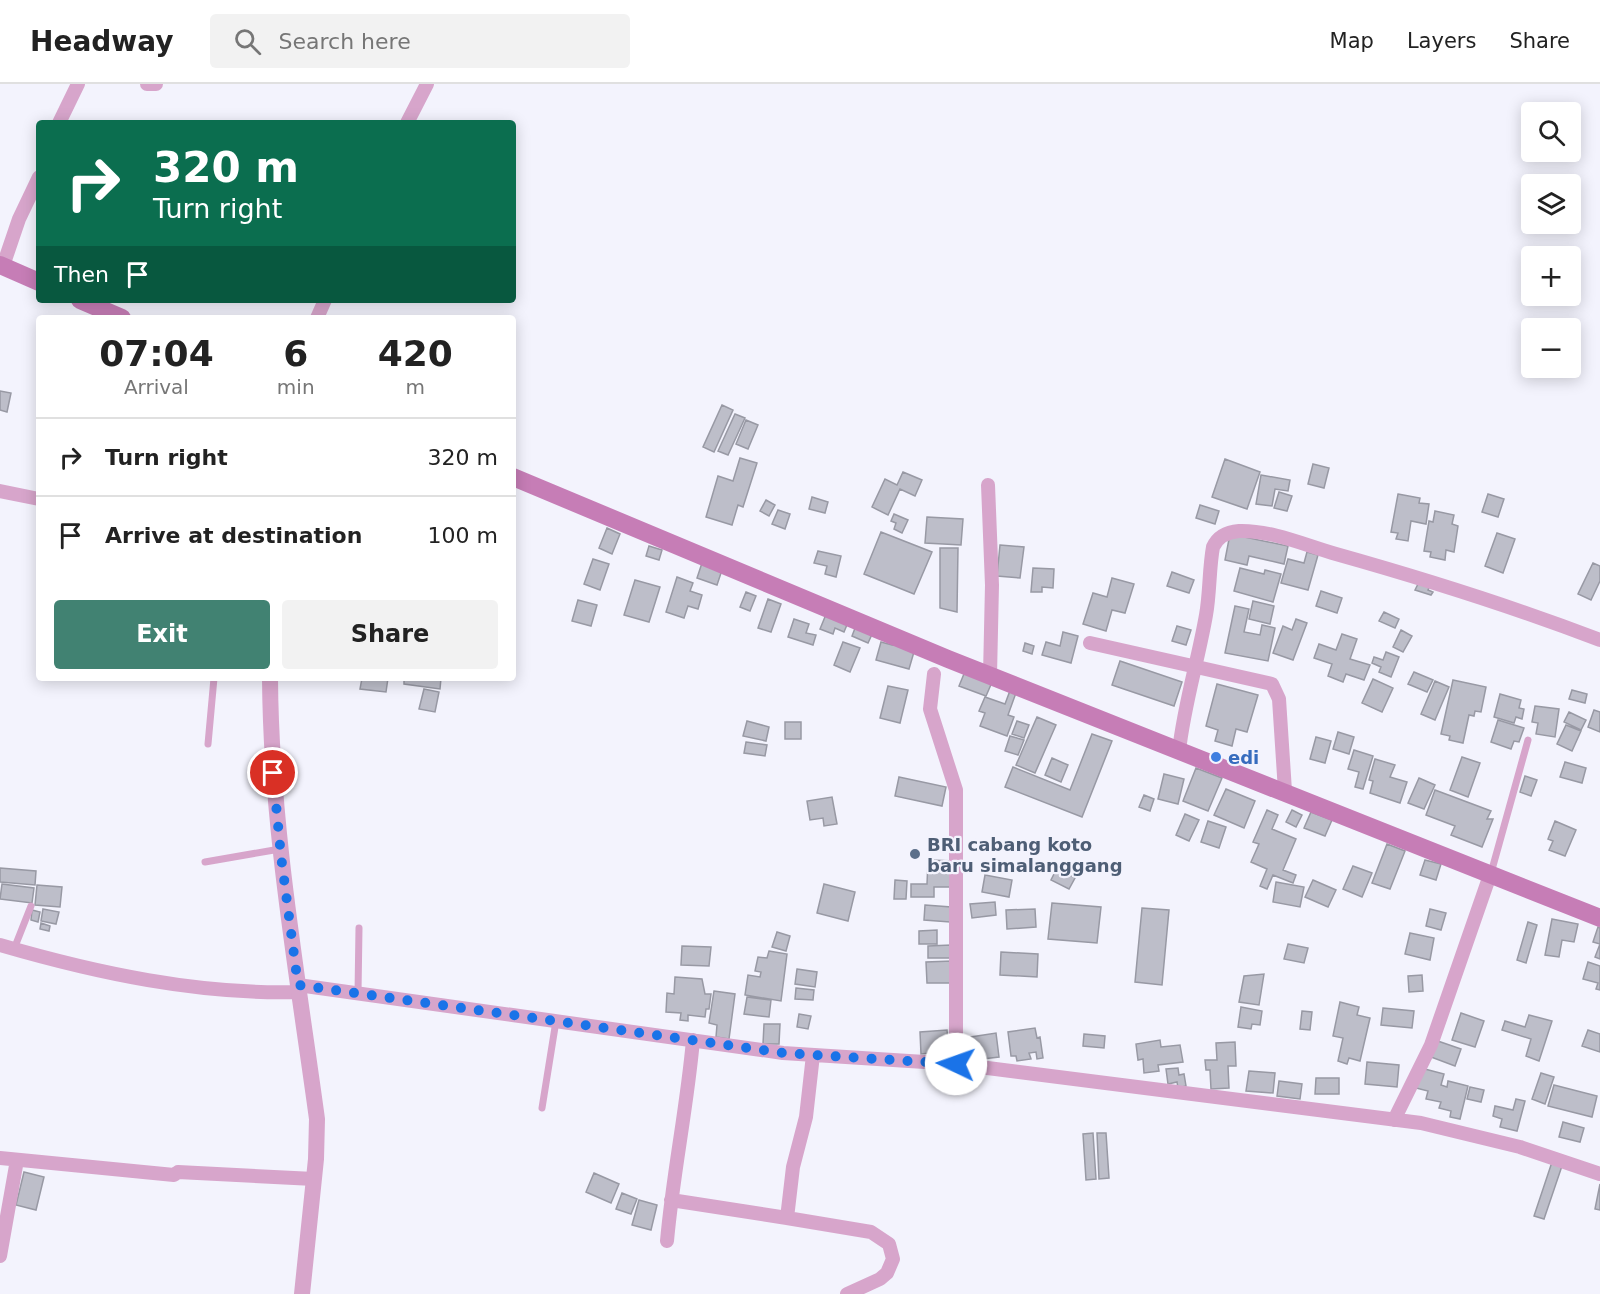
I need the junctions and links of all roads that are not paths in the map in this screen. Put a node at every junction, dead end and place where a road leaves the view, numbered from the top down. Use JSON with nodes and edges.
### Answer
{"nodes":[{"id":1,"x":78,"y":84,"type":"edge"},
{"id":2,"x":147,"y":84,"type":"edge"},
{"id":3,"x":156,"y":84,"type":"edge"},
{"id":4,"x":427,"y":84,"type":"edge"},
{"id":5,"x":60,"y":120,"type":"edge"},
{"id":6,"x":409,"y":120,"type":"edge"},
{"id":7,"x":36,"y":183,"type":"edge"},
{"id":8,"x":1,"y":265,"type":"edge"},
{"id":9,"x":36,"y":281,"type":"edge"},
{"id":10,"x":87,"y":303,"type":"edge"},
{"id":11,"x":115,"y":315,"type":"edge"},
{"id":12,"x":516,"y":478,"type":"edge"},
{"id":13,"x":988,"y":485,"type":"dead end"},
{"id":14,"x":0,"y":491,"type":"edge"},
{"id":15,"x":36,"y":498,"type":"edge"},
{"id":16,"x":1600,"y":640,"type":"edge"},
{"id":17,"x":1089,"y":643,"type":"dead end"},
{"id":18,"x":939,"y":667,"type":"junction"},
{"id":19,"x":1196,"y":668,"type":"junction"},
{"id":20,"x":990,"y":675,"type":"junction"},
{"id":21,"x":214,"y":681,"type":"edge"},
{"id":22,"x":270,"y":681,"type":"edge"},
{"id":23,"x":1528,"y":740,"type":"dead end"},
{"id":24,"x":207,"y":744,"type":"dead end"},
{"id":25,"x":1179,"y":751,"type":"junction"},
{"id":26,"x":1286,"y":791,"type":"junction"},
{"id":27,"x":280,"y":849,"type":"junction"},
{"id":28,"x":205,"y":862,"type":"dead end"},
{"id":29,"x":1490,"y":875,"type":"junction"},
{"id":30,"x":31,"y":906,"type":"dead end"},
{"id":31,"x":1600,"y":918,"type":"edge"},
{"id":32,"x":359,"y":928,"type":"dead end"},
{"id":33,"x":0,"y":945,"type":"edge"},
{"id":34,"x":14,"y":949,"type":"junction"},
{"id":35,"x":298,"y":989,"type":"junction"},
{"id":36,"x":358,"y":993,"type":"junction"},
{"id":37,"x":556,"y":1021,"type":"junction"},
{"id":38,"x":693,"y":1040,"type":"junction"},
{"id":39,"x":813,"y":1055,"type":"junction"},
{"id":40,"x":956,"y":1064,"type":"junction"},
{"id":41,"x":542,"y":1108,"type":"dead end"},
{"id":42,"x":1394,"y":1120,"type":"junction"},
{"id":43,"x":0,"y":1158,"type":"edge"},
{"id":44,"x":18,"y":1160,"type":"junction"},
{"id":45,"x":1600,"y":1174,"type":"edge"},
{"id":46,"x":314,"y":1179,"type":"junction"},
{"id":47,"x":671,"y":1200,"type":"junction"},
{"id":48,"x":787,"y":1218,"type":"junction"},
{"id":49,"x":667,"y":1241,"type":"dead end"},
{"id":50,"x":0,"y":1256,"type":"edge"},
{"id":51,"x":302,"y":1294,"type":"edge"},
{"id":52,"x":847,"y":1294,"type":"edge"}],
"edges":[{"from":1,"to":5,"type":"street"},
{"from":2,"to":3,"type":"street"},
{"from":4,"to":6,"type":"street"},
{"from":7,"to":8,"type":"street"},
{"from":8,"to":9,"type":"main road"},
{"from":10,"to":11,"type":"main road"},
{"from":12,"to":18,"type":"main road"},
{"from":13,"to":20,"type":"street"},
{"from":14,"to":15,"type":"street"},
{"from":16,"to":19,"type":"street"},
{"from":17,"to":19,"type":"street"},
{"from":18,"to":20,"type":"main road"},
{"from":18,"to":40,"type":"street"},
{"from":19,"to":25,"type":"street"},
{"from":19,"to":26,"type":"street"},
{"from":20,"to":25,"type":"main road"},
{"from":21,"to":24,"type":"lane"},
{"from":22,"to":27,"type":"street"},
{"from":23,"to":29,"type":"lane"},
{"from":25,"to":26,"type":"main road"},
{"from":26,"to":29,"type":"main road"},
{"from":27,"to":28,"type":"lane"},
{"from":27,"to":35,"type":"street"},
{"from":29,"to":31,"type":"main road"},
{"from":29,"to":42,"type":"street"},
{"from":30,"to":34,"type":"lane"},
{"from":32,"to":36,"type":"lane"},
{"from":33,"to":34,"type":"street"},
{"from":34,"to":35,"type":"street"},
{"from":35,"to":36,"type":"street"},
{"from":35,"to":46,"type":"street"},
{"from":36,"to":37,"type":"street"},
{"from":37,"to":38,"type":"street"},
{"from":37,"to":41,"type":"lane"},
{"from":38,"to":39,"type":"street"},
{"from":38,"to":47,"type":"street"},
{"from":39,"to":40,"type":"street"},
{"from":39,"to":48,"type":"street"},
{"from":40,"to":42,"type":"street"},
{"from":42,"to":45,"type":"street"},
{"from":43,"to":44,"type":"street"},
{"from":44,"to":46,"type":"street"},
{"from":44,"to":50,"type":"street"},
{"from":46,"to":51,"type":"street"},
{"from":47,"to":48,"type":"street"},
{"from":47,"to":49,"type":"street"},
{"from":48,"to":52,"type":"street"}]}
